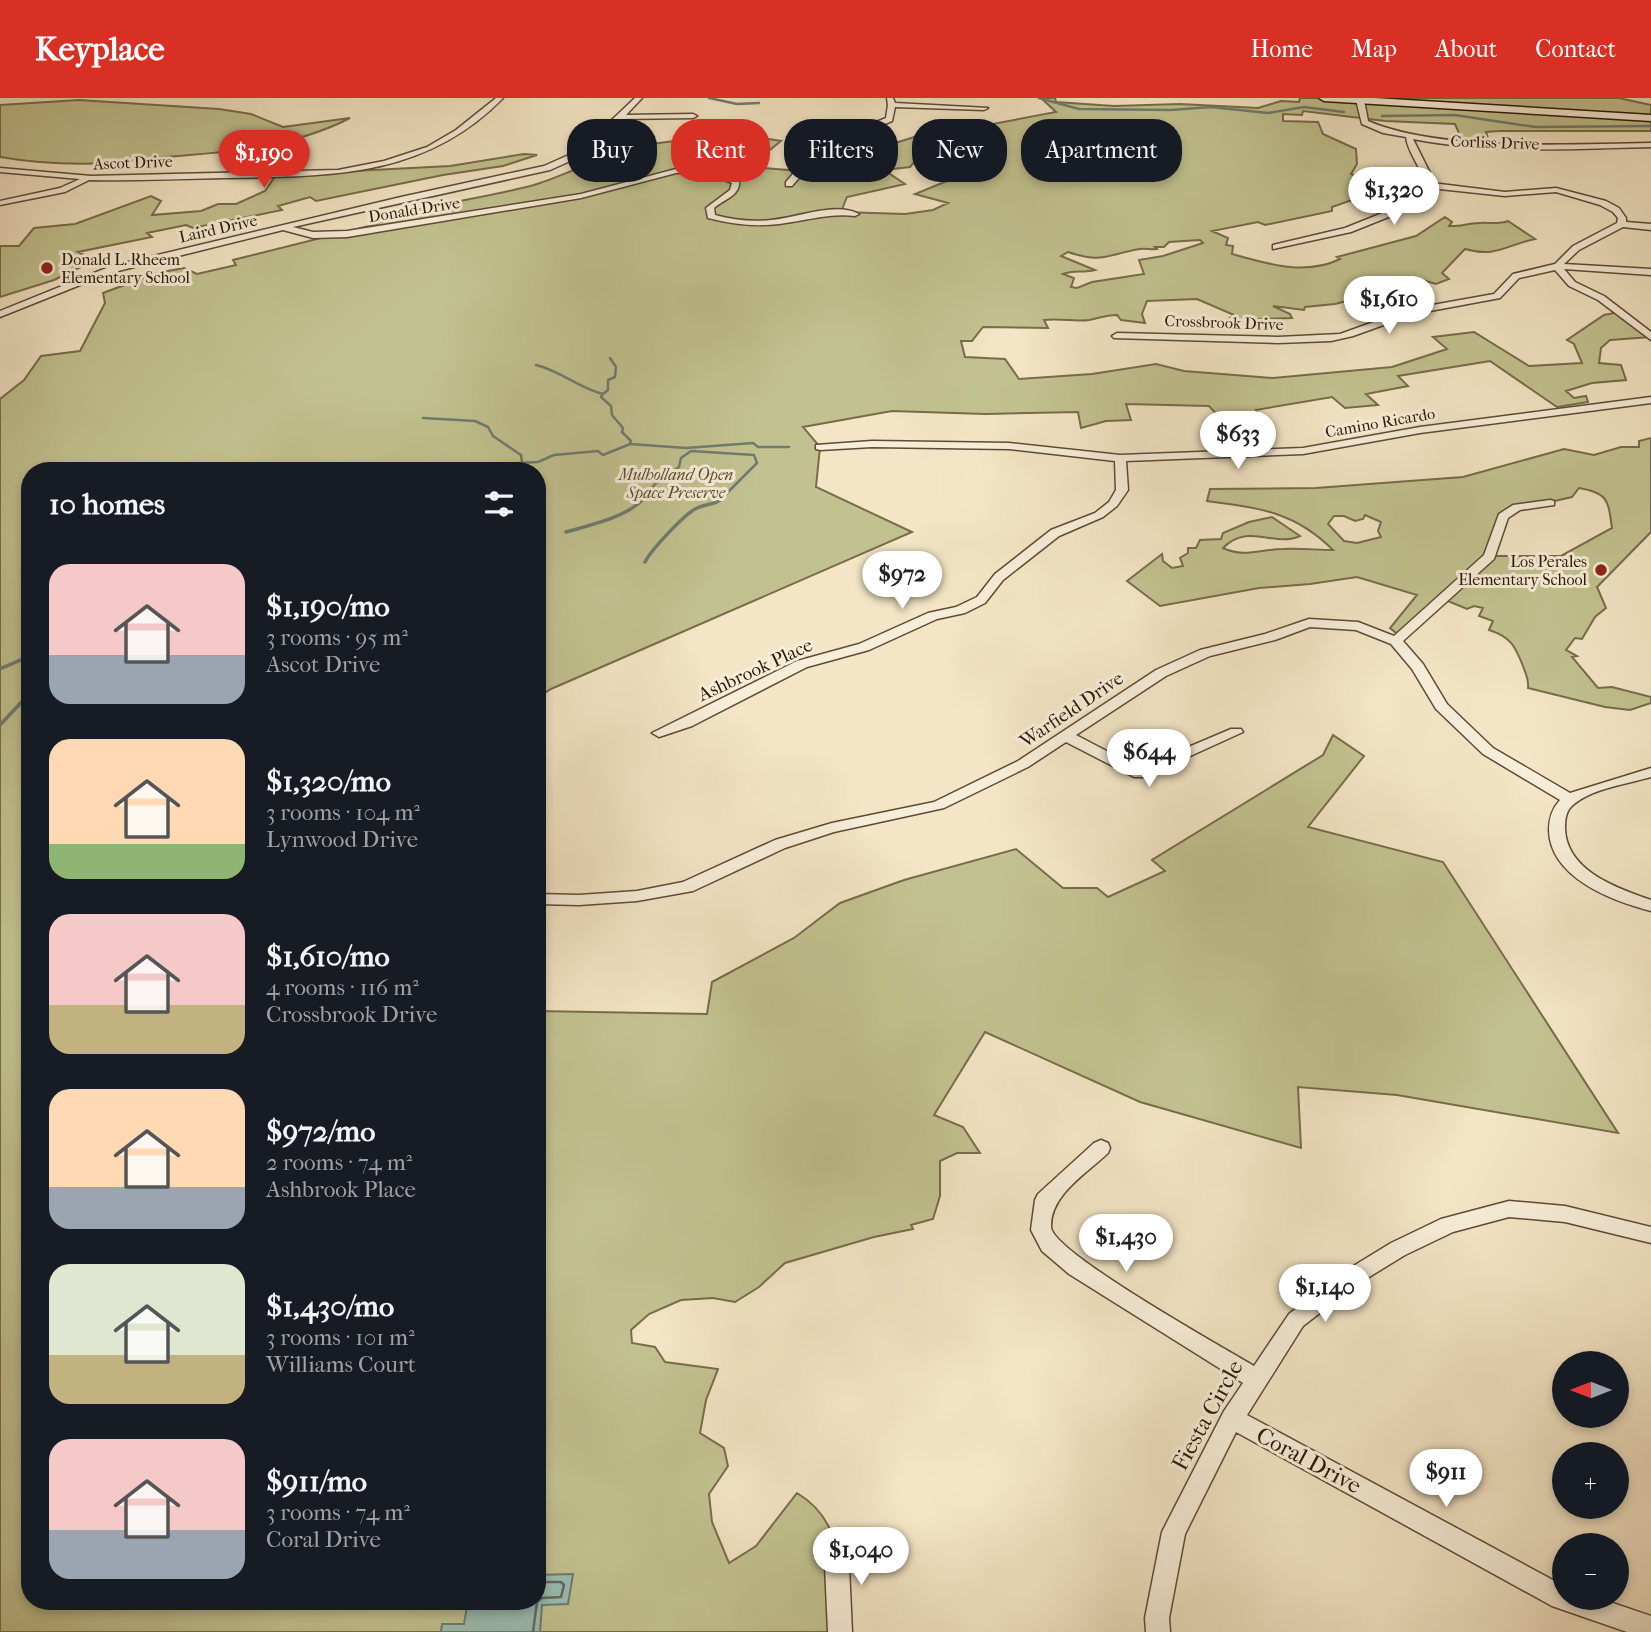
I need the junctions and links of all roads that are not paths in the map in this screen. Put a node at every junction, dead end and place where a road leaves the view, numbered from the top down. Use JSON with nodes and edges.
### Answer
{"nodes":[{"id":1,"x":500,"y":98,"type":"edge"},
{"id":2,"x":639,"y":98,"type":"edge"},
{"id":3,"x":1324,"y":98,"type":"edge"},
{"id":4,"x":1360,"y":100,"type":"junction"},
{"id":5,"x":891,"y":102,"type":"edge"},
{"id":6,"x":984,"y":108,"type":"dead end"},
{"id":7,"x":693,"y":116,"type":"dead end"},
{"id":8,"x":622,"y":117,"type":"junction"},
{"id":9,"x":1651,"y":118,"type":"edge"},
{"id":10,"x":1409,"y":138,"type":"junction"},
{"id":11,"x":1651,"y":145,"type":"edge"},
{"id":12,"x":0,"y":170,"type":"edge"},
{"id":13,"x":91,"y":178,"type":"junction"},
{"id":14,"x":789,"y":184,"type":"dead end"},
{"id":15,"x":1428,"y":185,"type":"junction"},
{"id":16,"x":0,"y":203,"type":"edge"},
{"id":17,"x":855,"y":214,"type":"dead end"},
{"id":18,"x":1621,"y":224,"type":"junction"},
{"id":19,"x":284,"y":228,"type":"junction"},
{"id":20,"x":1651,"y":228,"type":"edge"},
{"id":21,"x":1276,"y":247,"type":"dead end"},
{"id":22,"x":1558,"y":268,"type":"junction"},
{"id":23,"x":1651,"y":272,"type":"edge"},
{"id":24,"x":0,"y":314,"type":"edge"},
{"id":25,"x":1116,"y":337,"type":"dead end"},
{"id":26,"x":1651,"y":337,"type":"edge"},
{"id":27,"x":1651,"y":400,"type":"edge"},
{"id":28,"x":820,"y":447,"type":"dead end"},
{"id":29,"x":1120,"y":457,"type":"junction"},
{"id":30,"x":1550,"y":503,"type":"dead end"},
{"id":31,"x":1396,"y":642,"type":"junction"},
{"id":32,"x":1236,"y":732,"type":"dead end"},
{"id":33,"x":659,"y":733,"type":"dead end"},
{"id":34,"x":1066,"y":736,"type":"junction"},
{"id":35,"x":1651,"y":772,"type":"edge"},
{"id":36,"x":1570,"y":799,"type":"junction"},
{"id":37,"x":546,"y":899,"type":"edge"},
{"id":38,"x":1651,"y":906,"type":"edge"},
{"id":39,"x":1101,"y":1148,"type":"dead end"},
{"id":40,"x":1651,"y":1235,"type":"edge"},
{"id":41,"x":1256,"y":1379,"type":"junction"},
{"id":42,"x":1232,"y":1418,"type":"junction"},
{"id":43,"x":836,"y":1544,"type":"dead end"},
{"id":44,"x":1651,"y":1628,"type":"edge"},
{"id":45,"x":840,"y":1632,"type":"edge"},
{"id":46,"x":1158,"y":1632,"type":"edge"}],
"edges":[{"from":1,"to":13,"type":"street","name":"Ascot Drive"},
{"from":2,"to":8,"type":"street","name":"Donald Drive"},
{"from":3,"to":4,"type":"main road"},
{"from":4,"to":9,"type":"main road"},
{"from":4,"to":10,"type":"street","name":"Corliss Drive"},
{"from":5,"to":6,"type":"street"},
{"from":5,"to":14,"type":"street"},
{"from":7,"to":8,"type":"street"},
{"from":8,"to":19,"type":"street","name":"Donald Drive"},
{"from":10,"to":11,"type":"street","name":"Corliss Drive"},
{"from":10,"to":15,"type":"street"},
{"from":12,"to":13,"type":"street","name":"Ascot Drive"},
{"from":13,"to":16,"type":"street"},
{"from":15,"to":18,"type":"street"},
{"from":15,"to":21,"type":"street"},
{"from":17,"to":19,"type":"street","name":"Donald Drive"},
{"from":18,"to":20,"type":"street"},
{"from":18,"to":22,"type":"street"},
{"from":19,"to":24,"type":"street","name":"Laird Drive"},
{"from":22,"to":23,"type":"street","name":"Crossbrook Drive"},
{"from":22,"to":25,"type":"street","name":"Crossbrook Drive"},
{"from":22,"to":26,"type":"street"},
{"from":27,"to":29,"type":"street","name":"Camino Ricardo"},
{"from":28,"to":29,"type":"street","name":"Camino Ricardo"},
{"from":29,"to":33,"type":"street","name":"Ashbrook Place"},
{"from":30,"to":31,"type":"street"},
{"from":31,"to":34,"type":"street","name":"Warfield Drive"},
{"from":31,"to":36,"type":"street","name":"Warfield Drive"},
{"from":32,"to":34,"type":"street"},
{"from":34,"to":37,"type":"street","name":"Warfield Drive"},
{"from":35,"to":36,"type":"street"},
{"from":36,"to":38,"type":"street"},
{"from":39,"to":41,"type":"street"},
{"from":40,"to":41,"type":"street","name":"Fiesta Circle"},
{"from":41,"to":42,"type":"street","name":"Fiesta Circle"},
{"from":42,"to":44,"type":"street","name":"Coral Drive"},
{"from":42,"to":46,"type":"street","name":"Fiesta Circle"},
{"from":43,"to":45,"type":"street"}]}
